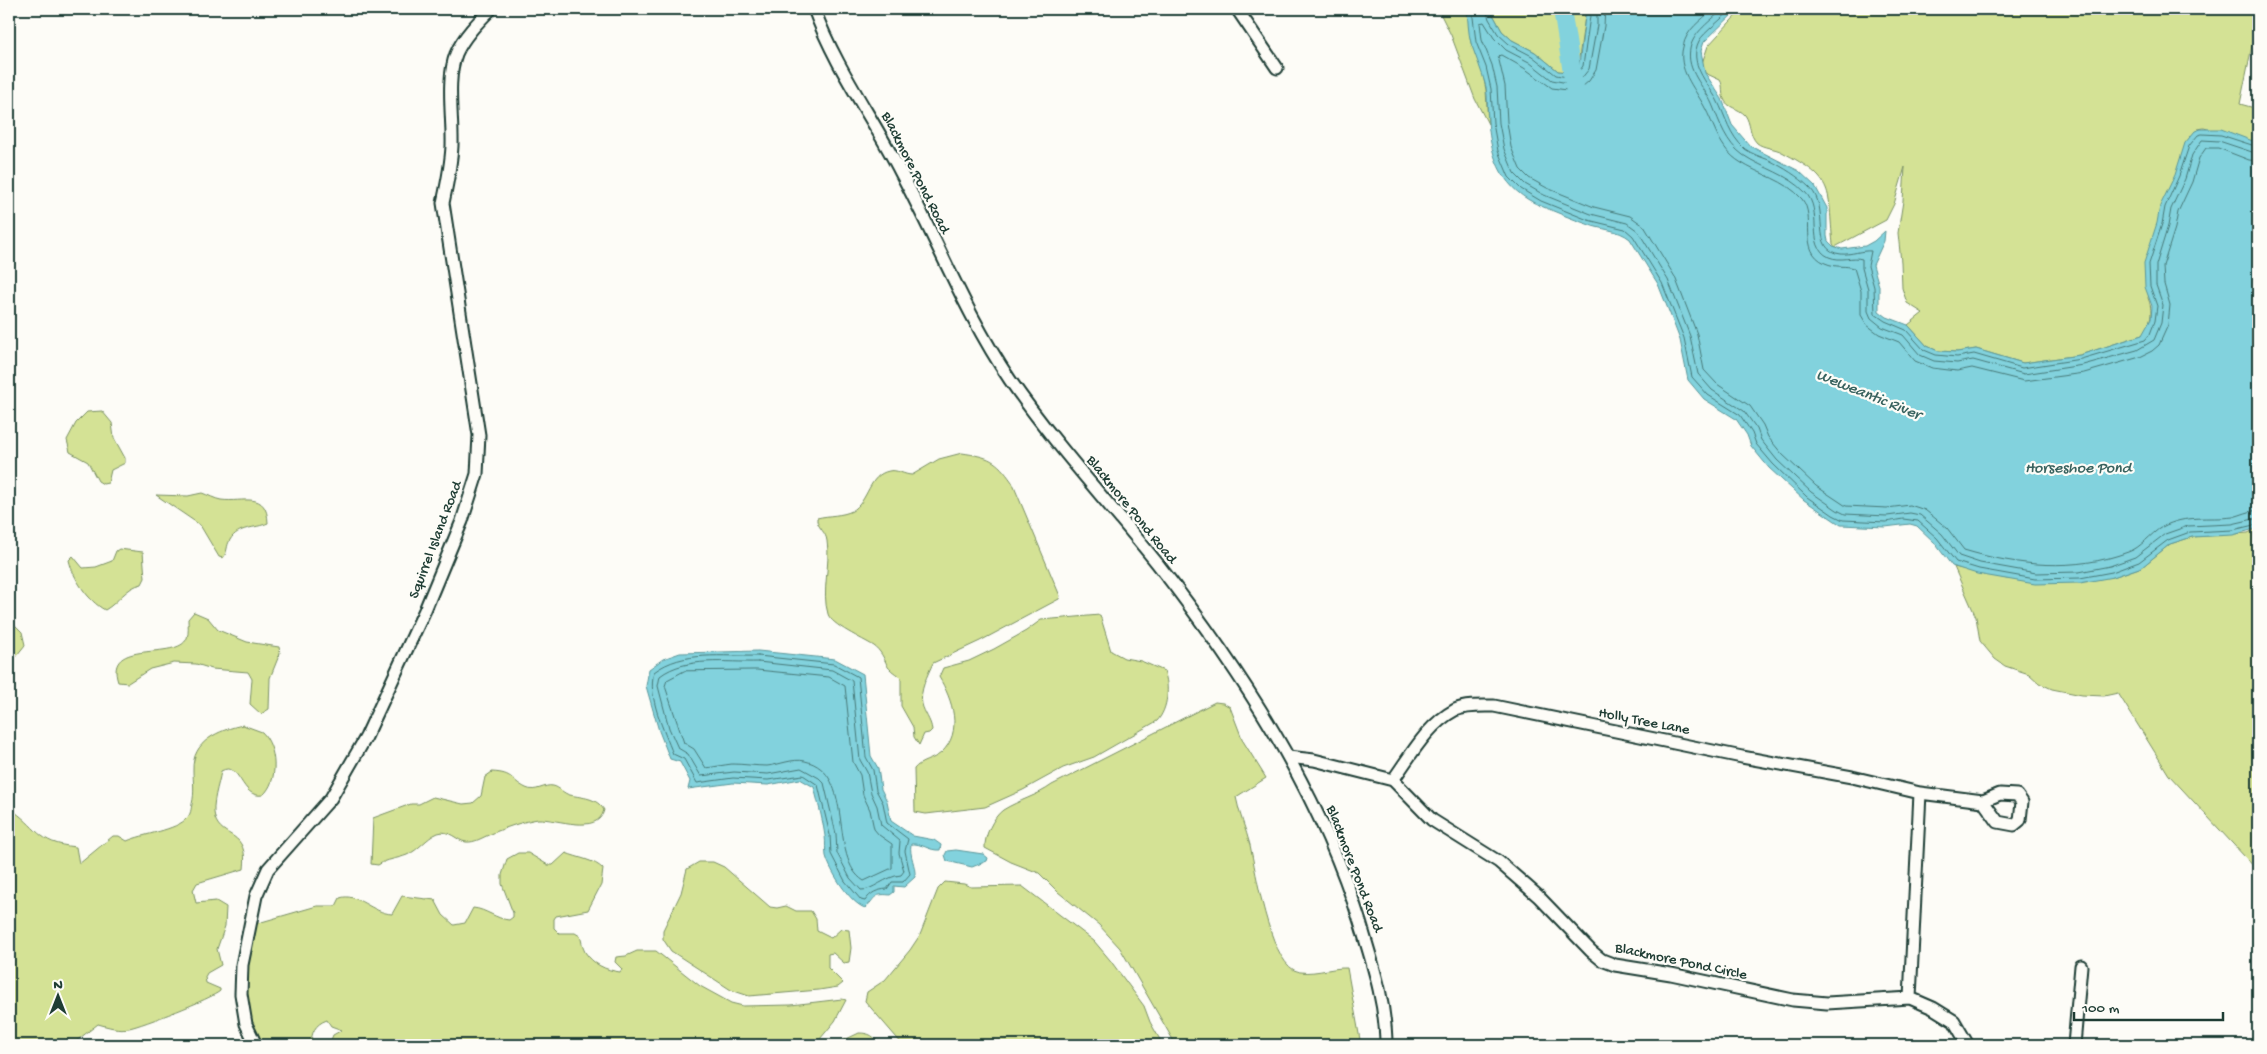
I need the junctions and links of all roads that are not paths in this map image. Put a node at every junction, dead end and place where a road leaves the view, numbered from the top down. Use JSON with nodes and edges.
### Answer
{"nodes":[{"id":1,"x":491,"y":9,"type":"edge"},
{"id":2,"x":814,"y":9,"type":"edge"},
{"id":3,"x":1237,"y":9,"type":"edge"},
{"id":4,"x":1276,"y":68,"type":"dead end"},
{"id":5,"x":1288,"y":757,"type":"junction"},
{"id":6,"x":1394,"y":780,"type":"junction"},
{"id":7,"x":1920,"y":793,"type":"junction"},
{"id":8,"x":1983,"y":801,"type":"dead end"},
{"id":9,"x":2081,"y":966,"type":"dead end"},
{"id":10,"x":1910,"y":998,"type":"junction"},
{"id":11,"x":256,"y":1045,"type":"edge"},
{"id":12,"x":1386,"y":1045,"type":"edge"},
{"id":13,"x":1968,"y":1045,"type":"edge"},
{"id":14,"x":2074,"y":1045,"type":"edge"}],
"edges":[{"from":1,"to":11,"type":"street","name":"Squirrel Island Road"},
{"from":2,"to":5,"type":"street","name":"Blackmore Pond Road"},
{"from":3,"to":4,"type":"street"},
{"from":5,"to":6,"type":"street"},
{"from":5,"to":12,"type":"street","name":"Blackmore Pond Road"},
{"from":6,"to":7,"type":"street","name":"Holly Tree Lane"},
{"from":6,"to":10,"type":"street","name":"Blackmore Pond Circle"},
{"from":7,"to":8,"type":"street","name":"Holly Tree Lane"},
{"from":7,"to":10,"type":"street"},
{"from":9,"to":14,"type":"street"},
{"from":10,"to":13,"type":"street","name":"Blackmore Pond Circle"}]}
